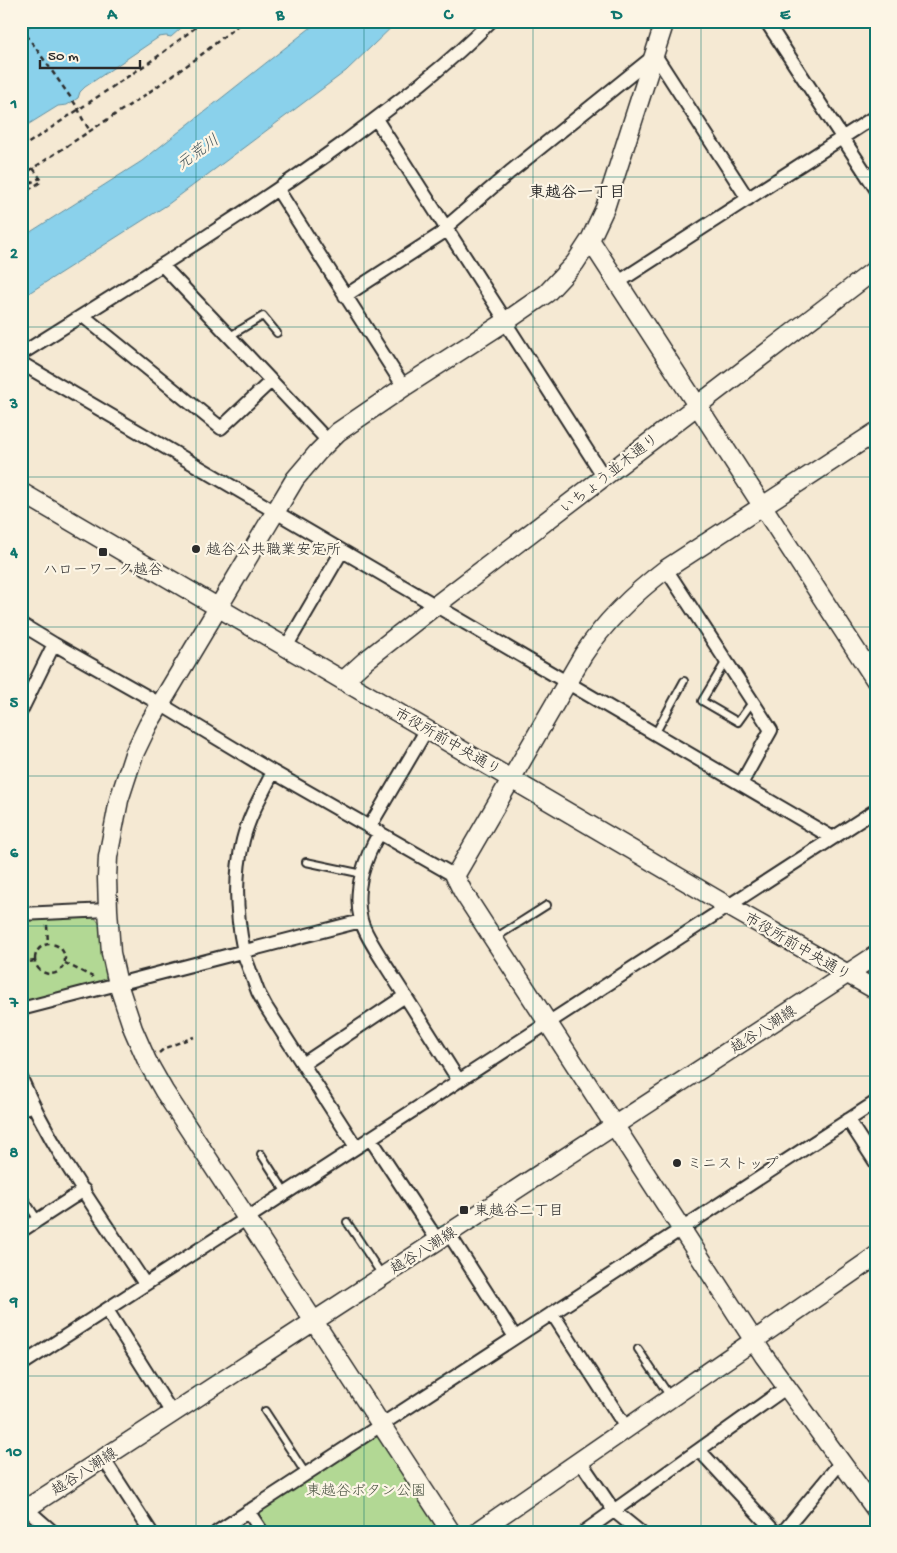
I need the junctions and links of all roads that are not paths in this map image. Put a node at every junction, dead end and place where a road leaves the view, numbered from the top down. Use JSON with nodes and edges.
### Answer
{"nodes":[{"id":1,"x":491,"y":21,"type":"edge"},
{"id":2,"x":665,"y":21,"type":"edge"},
{"id":3,"x":766,"y":21,"type":"edge"},
{"id":4,"x":654,"y":56,"type":"junction"},
{"id":5,"x":876,"y":116,"type":"edge"},
{"id":6,"x":376,"y":119,"type":"junction"},
{"id":7,"x":842,"y":138,"type":"junction"},
{"id":8,"x":876,"y":189,"type":"edge"},
{"id":9,"x":278,"y":190,"type":"junction"},
{"id":10,"x":748,"y":199,"type":"junction"},
{"id":11,"x":446,"y":229,"type":"junction"},
{"id":12,"x":590,"y":240,"type":"junction"},
{"id":13,"x":162,"y":265,"type":"junction"},
{"id":14,"x":876,"y":269,"type":"edge"},
{"id":15,"x":617,"y":283,"type":"junction"},
{"id":16,"x":345,"y":296,"type":"junction"},
{"id":17,"x":83,"y":316,"type":"junction"},
{"id":18,"x":506,"y":322,"type":"junction"},
{"id":19,"x":277,"y":333,"type":"dead end"},
{"id":20,"x":230,"y":336,"type":"junction"},
{"id":21,"x":21,"y":354,"type":"edge"},
{"id":22,"x":21,"y":363,"type":"edge"},
{"id":23,"x":272,"y":381,"type":"junction"},
{"id":24,"x":404,"y":387,"type":"junction"},
{"id":25,"x":697,"y":405,"type":"junction"},
{"id":26,"x":875,"y":433,"type":"edge"},
{"id":27,"x":328,"y":440,"type":"junction"},
{"id":28,"x":604,"y":478,"type":"junction"},
{"id":29,"x":21,"y":492,"type":"edge"},
{"id":30,"x":762,"y":506,"type":"junction"},
{"id":31,"x":275,"y":512,"type":"junction"},
{"id":32,"x":342,"y":551,"type":"junction"},
{"id":33,"x":666,"y":569,"type":"junction"},
{"id":34,"x":435,"y":606,"type":"junction"},
{"id":35,"x":219,"y":608,"type":"junction"},
{"id":36,"x":21,"y":624,"type":"edge"},
{"id":37,"x":54,"y":644,"type":"junction"},
{"id":38,"x":286,"y":646,"type":"junction"},
{"id":39,"x":726,"y":660,"type":"junction"},
{"id":40,"x":344,"y":680,"type":"junction"},
{"id":41,"x":684,"y":681,"type":"dead end"},
{"id":42,"x":876,"y":681,"type":"edge"},
{"id":43,"x":567,"y":682,"type":"junction"},
{"id":44,"x":753,"y":701,"type":"junction"},
{"id":45,"x":162,"y":705,"type":"junction"},
{"id":46,"x":21,"y":711,"type":"edge"},
{"id":47,"x":427,"y":728,"type":"junction"},
{"id":48,"x":655,"y":734,"type":"junction"},
{"id":49,"x":273,"y":772,"type":"junction"},
{"id":50,"x":511,"y":778,"type":"junction"},
{"id":51,"x":741,"y":784,"type":"junction"},
{"id":52,"x":876,"y":810,"type":"edge"},
{"id":53,"x":375,"y":829,"type":"junction"},
{"id":54,"x":833,"y":838,"type":"junction"},
{"id":55,"x":306,"y":862,"type":"dead end"},
{"id":56,"x":362,"y":874,"type":"junction"},
{"id":57,"x":455,"y":876,"type":"junction"},
{"id":58,"x":546,"y":905,"type":"dead end"},
{"id":59,"x":728,"y":906,"type":"junction"},
{"id":60,"x":108,"y":910,"type":"junction"},
{"id":61,"x":21,"y":914,"type":"edge"},
{"id":62,"x":361,"y":921,"type":"junction"},
{"id":63,"x":494,"y":938,"type":"junction"},
{"id":64,"x":243,"y":952,"type":"junction"},
{"id":65,"x":876,"y":955,"type":"edge"},
{"id":66,"x":847,"y":974,"type":"junction"},
{"id":67,"x":110,"y":986,"type":"junction"},
{"id":68,"x":876,"y":990,"type":"edge"},
{"id":69,"x":406,"y":996,"type":"junction"},
{"id":70,"x":21,"y":1009,"type":"edge"},
{"id":71,"x":549,"y":1022,"type":"junction"},
{"id":72,"x":303,"y":1064,"type":"junction"},
{"id":73,"x":21,"y":1078,"type":"edge"},
{"id":74,"x":459,"y":1081,"type":"junction"},
{"id":75,"x":876,"y":1102,"type":"edge"},
{"id":76,"x":27,"y":1108,"type":"edge"},
{"id":77,"x":848,"y":1120,"type":"junction"},
{"id":78,"x":615,"y":1125,"type":"junction"},
{"id":79,"x":370,"y":1138,"type":"junction"},
{"id":80,"x":356,"y":1147,"type":"junction"},
{"id":81,"x":261,"y":1154,"type":"dead end"},
{"id":82,"x":876,"y":1164,"type":"edge"},
{"id":83,"x":84,"y":1190,"type":"junction"},
{"id":84,"x":286,"y":1193,"type":"junction"},
{"id":85,"x":21,"y":1194,"type":"edge"},
{"id":86,"x":248,"y":1219,"type":"junction"},
{"id":87,"x":38,"y":1220,"type":"junction"},
{"id":88,"x":347,"y":1222,"type":"dead end"},
{"id":89,"x":681,"y":1228,"type":"junction"},
{"id":90,"x":21,"y":1231,"type":"edge"},
{"id":91,"x":443,"y":1238,"type":"junction"},
{"id":92,"x":875,"y":1258,"type":"edge"},
{"id":93,"x":382,"y":1276,"type":"junction"},
{"id":94,"x":145,"y":1284,"type":"junction"},
{"id":95,"x":107,"y":1310,"type":"junction"},
{"id":96,"x":552,"y":1313,"type":"junction"},
{"id":97,"x":314,"y":1321,"type":"junction"},
{"id":98,"x":514,"y":1338,"type":"junction"},
{"id":99,"x":754,"y":1340,"type":"junction"},
{"id":100,"x":638,"y":1348,"type":"dead end"},
{"id":101,"x":21,"y":1365,"type":"edge"},
{"id":102,"x":787,"y":1387,"type":"junction"},
{"id":103,"x":671,"y":1399,"type":"junction"},
{"id":104,"x":265,"y":1412,"type":"dead end"},
{"id":105,"x":172,"y":1413,"type":"junction"},
{"id":106,"x":381,"y":1424,"type":"junction"},
{"id":107,"x":627,"y":1429,"type":"junction"},
{"id":108,"x":699,"y":1450,"type":"junction"},
{"id":109,"x":103,"y":1458,"type":"junction"},
{"id":110,"x":580,"y":1461,"type":"junction"},
{"id":111,"x":841,"y":1462,"type":"junction"},
{"id":112,"x":306,"y":1474,"type":"junction"},
{"id":113,"x":23,"y":1508,"type":"edge"},
{"id":114,"x":876,"y":1510,"type":"edge"},
{"id":115,"x":248,"y":1511,"type":"junction"},
{"id":116,"x":614,"y":1511,"type":"junction"},
{"id":117,"x":53,"y":1532,"type":"edge"},
{"id":118,"x":151,"y":1532,"type":"edge"},
{"id":119,"x":217,"y":1532,"type":"edge"},
{"id":120,"x":262,"y":1532,"type":"edge"},
{"id":121,"x":451,"y":1532,"type":"edge"},
{"id":122,"x":477,"y":1532,"type":"edge"},
{"id":123,"x":584,"y":1532,"type":"edge"},
{"id":124,"x":640,"y":1532,"type":"edge"},
{"id":125,"x":775,"y":1532,"type":"edge"},
{"id":126,"x":783,"y":1532,"type":"edge"}],
"edges":[{"from":1,"to":6,"type":"street"},
{"from":2,"to":4,"type":"street"},
{"from":3,"to":7,"type":"street"},
{"from":4,"to":10,"type":"street"},
{"from":4,"to":11,"type":"street"},
{"from":4,"to":12,"type":"street"},
{"from":5,"to":7,"type":"street"},
{"from":6,"to":9,"type":"street"},
{"from":6,"to":11,"type":"street"},
{"from":7,"to":8,"type":"street"},
{"from":7,"to":10,"type":"street"},
{"from":9,"to":13,"type":"street"},
{"from":9,"to":16,"type":"street"},
{"from":10,"to":15,"type":"street"},
{"from":11,"to":16,"type":"street"},
{"from":11,"to":18,"type":"street"},
{"from":12,"to":15,"type":"street"},
{"from":12,"to":18,"type":"street"},
{"from":13,"to":17,"type":"street"},
{"from":13,"to":20,"type":"street"},
{"from":14,"to":25,"type":"street","name":"いちょう並木通り"},
{"from":15,"to":25,"type":"street"},
{"from":16,"to":24,"type":"street"},
{"from":17,"to":21,"type":"street"},
{"from":17,"to":23,"type":"street"},
{"from":18,"to":24,"type":"street"},
{"from":18,"to":28,"type":"street"},
{"from":19,"to":20,"type":"lane"},
{"from":20,"to":23,"type":"street"},
{"from":22,"to":31,"type":"street"},
{"from":23,"to":27,"type":"street"},
{"from":24,"to":27,"type":"street"},
{"from":25,"to":28,"type":"street","name":"いちょう並木通り"},
{"from":25,"to":30,"type":"street"},
{"from":26,"to":30,"type":"street"},
{"from":27,"to":31,"type":"street"},
{"from":28,"to":34,"type":"street","name":"いちょう並木通り"},
{"from":29,"to":35,"type":"street","name":"市役所前中央通り"},
{"from":30,"to":33,"type":"street"},
{"from":30,"to":42,"type":"street"},
{"from":31,"to":32,"type":"street"},
{"from":31,"to":35,"type":"street"},
{"from":32,"to":34,"type":"street"},
{"from":32,"to":38,"type":"street"},
{"from":33,"to":39,"type":"street"},
{"from":33,"to":43,"type":"street"},
{"from":34,"to":40,"type":"street","name":"いちょう並木通り"},
{"from":34,"to":43,"type":"street"},
{"from":35,"to":38,"type":"street","name":"市役所前中央通り"},
{"from":35,"to":45,"type":"street"},
{"from":36,"to":37,"type":"street"},
{"from":37,"to":45,"type":"street"},
{"from":37,"to":46,"type":"street"},
{"from":38,"to":40,"type":"street","name":"市役所前中央通り"},
{"from":39,"to":44,"type":"street"},
{"from":39,"to":44,"type":"lane"},
{"from":40,"to":47,"type":"street","name":"市役所前中央通り"},
{"from":41,"to":48,"type":"lane"},
{"from":43,"to":48,"type":"street"},
{"from":43,"to":50,"type":"street"},
{"from":44,"to":51,"type":"street"},
{"from":45,"to":49,"type":"street"},
{"from":45,"to":60,"type":"street"},
{"from":47,"to":50,"type":"street","name":"市役所前中央通り"},
{"from":47,"to":53,"type":"street"},
{"from":48,"to":51,"type":"street"},
{"from":49,"to":53,"type":"street"},
{"from":49,"to":64,"type":"street"},
{"from":50,"to":57,"type":"street"},
{"from":50,"to":59,"type":"street","name":"市役所前中央通り"},
{"from":51,"to":54,"type":"street"},
{"from":52,"to":54,"type":"street"},
{"from":53,"to":56,"type":"street"},
{"from":53,"to":57,"type":"street"},
{"from":54,"to":59,"type":"street"},
{"from":55,"to":56,"type":"lane"},
{"from":56,"to":62,"type":"street"},
{"from":57,"to":63,"type":"street"},
{"from":58,"to":63,"type":"lane"},
{"from":59,"to":66,"type":"street","name":"市役所前中央通り"},
{"from":59,"to":71,"type":"street"},
{"from":60,"to":61,"type":"street"},
{"from":60,"to":67,"type":"street"},
{"from":62,"to":64,"type":"street"},
{"from":62,"to":69,"type":"street"},
{"from":63,"to":71,"type":"street"},
{"from":64,"to":67,"type":"street"},
{"from":64,"to":72,"type":"street"},
{"from":65,"to":66,"type":"street","name":"越谷八潮線"},
{"from":66,"to":68,"type":"street","name":"市役所前中央通り"},
{"from":66,"to":78,"type":"street","name":"越谷八潮線"},
{"from":67,"to":70,"type":"street"},
{"from":67,"to":86,"type":"street"},
{"from":69,"to":72,"type":"street"},
{"from":69,"to":74,"type":"street"},
{"from":71,"to":74,"type":"street"},
{"from":71,"to":78,"type":"street"},
{"from":72,"to":80,"type":"street"},
{"from":73,"to":76,"type":"street"},
{"from":74,"to":79,"type":"street"},
{"from":75,"to":77,"type":"street"},
{"from":76,"to":83,"type":"street"},
{"from":77,"to":82,"type":"street"},
{"from":77,"to":89,"type":"street"},
{"from":78,"to":89,"type":"street"},
{"from":78,"to":91,"type":"street","name":"越谷八潮線"},
{"from":79,"to":80,"type":"street"},
{"from":79,"to":91,"type":"street"},
{"from":80,"to":84,"type":"street"},
{"from":81,"to":84,"type":"lane"},
{"from":83,"to":87,"type":"street"},
{"from":83,"to":94,"type":"street"},
{"from":84,"to":86,"type":"street"},
{"from":85,"to":87,"type":"lane"},
{"from":86,"to":94,"type":"street"},
{"from":86,"to":97,"type":"street"},
{"from":87,"to":90,"type":"street"},
{"from":88,"to":93,"type":"lane"},
{"from":89,"to":96,"type":"street"},
{"from":89,"to":99,"type":"street"},
{"from":91,"to":93,"type":"street","name":"越谷八潮線"},
{"from":91,"to":98,"type":"street"},
{"from":92,"to":99,"type":"street"},
{"from":93,"to":97,"type":"street","name":"越谷八潮線"},
{"from":94,"to":95,"type":"street"},
{"from":95,"to":101,"type":"street"},
{"from":95,"to":105,"type":"street"},
{"from":96,"to":98,"type":"street"},
{"from":96,"to":107,"type":"street"},
{"from":97,"to":105,"type":"street","name":"越谷八潮線"},
{"from":97,"to":106,"type":"street"},
{"from":98,"to":106,"type":"street"},
{"from":99,"to":102,"type":"street"},
{"from":99,"to":103,"type":"street"},
{"from":100,"to":103,"type":"lane"},
{"from":102,"to":108,"type":"street"},
{"from":102,"to":111,"type":"street"},
{"from":103,"to":107,"type":"street"},
{"from":104,"to":112,"type":"lane"},
{"from":105,"to":109,"type":"street","name":"越谷八潮線"},
{"from":106,"to":112,"type":"street"},
{"from":106,"to":121,"type":"street"},
{"from":107,"to":110,"type":"street"},
{"from":108,"to":116,"type":"street"},
{"from":108,"to":125,"type":"street"},
{"from":109,"to":113,"type":"street","name":"越谷八潮線"},
{"from":109,"to":118,"type":"street"},
{"from":110,"to":116,"type":"street"},
{"from":110,"to":122,"type":"street"},
{"from":111,"to":114,"type":"street"},
{"from":111,"to":126,"type":"street"},
{"from":112,"to":115,"type":"street"},
{"from":113,"to":117,"type":"street"},
{"from":115,"to":119,"type":"street"},
{"from":115,"to":120,"type":"street"},
{"from":116,"to":123,"type":"street"},
{"from":116,"to":124,"type":"street"}]}
